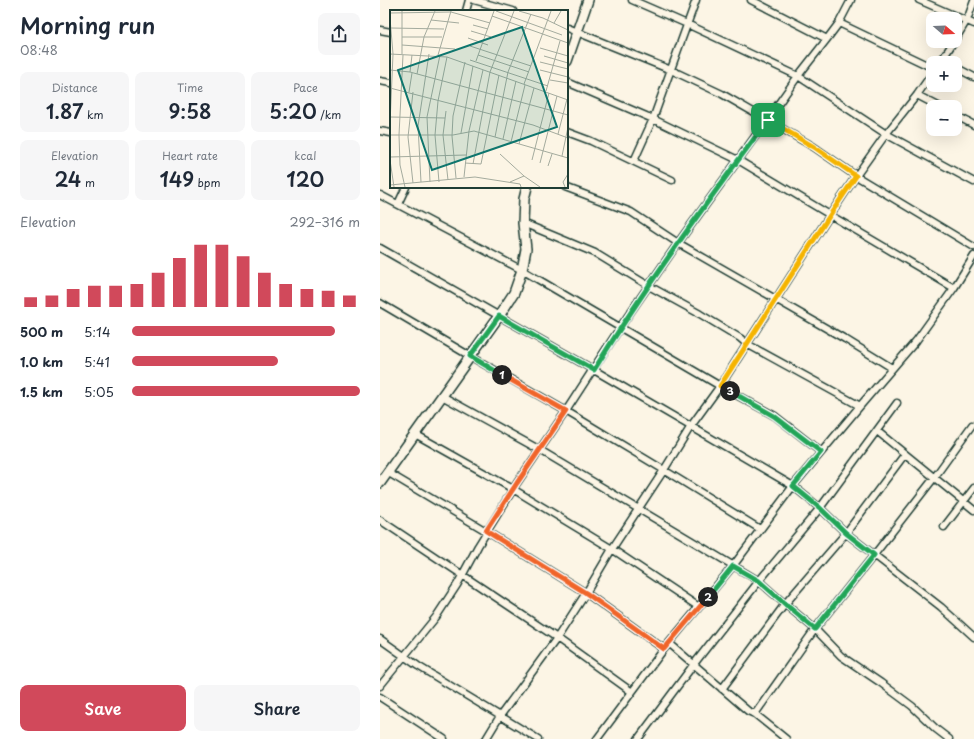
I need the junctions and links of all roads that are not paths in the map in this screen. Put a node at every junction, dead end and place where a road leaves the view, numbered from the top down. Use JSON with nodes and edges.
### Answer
{"nodes":[{"id":1,"x":468,"y":0,"type":"edge"},
{"id":2,"x":474,"y":0,"type":"edge"},
{"id":3,"x":588,"y":0,"type":"edge"},
{"id":4,"x":632,"y":0,"type":"edge"},
{"id":5,"x":696,"y":0,"type":"edge"},
{"id":6,"x":751,"y":0,"type":"edge"},
{"id":7,"x":851,"y":0,"type":"edge"},
{"id":8,"x":919,"y":0,"type":"edge"},
{"id":9,"x":974,"y":1,"type":"edge"},
{"id":10,"x":466,"y":10,"type":"edge"},
{"id":11,"x":509,"y":10,"type":"edge"},
{"id":12,"x":967,"y":20,"type":"junction"},
{"id":13,"x":839,"y":23,"type":"junction"},
{"id":14,"x":688,"y":24,"type":"junction"},
{"id":15,"x":974,"y":24,"type":"edge"},
{"id":16,"x":568,"y":28,"type":"edge"},
{"id":17,"x":962,"y":28,"type":"edge"},
{"id":18,"x":380,"y":30,"type":"edge"},
{"id":19,"x":390,"y":32,"type":"edge"},
{"id":20,"x":577,"y":32,"type":"junction"},
{"id":21,"x":827,"y":39,"type":"junction"},
{"id":22,"x":568,"y":58,"type":"edge"},
{"id":23,"x":926,"y":65,"type":"edge"},
{"id":24,"x":671,"y":70,"type":"junction"},
{"id":25,"x":962,"y":71,"type":"edge"},
{"id":26,"x":798,"y":76,"type":"junction"},
{"id":27,"x":974,"y":77,"type":"edge"},
{"id":28,"x":380,"y":81,"type":"edge"},
{"id":29,"x":568,"y":82,"type":"edge"},
{"id":30,"x":926,"y":82,"type":"edge"},
{"id":31,"x":390,"y":83,"type":"edge"},
{"id":32,"x":917,"y":95,"type":"junction"},
{"id":33,"x":927,"y":100,"type":"edge"},
{"id":34,"x":653,"y":119,"type":"junction"},
{"id":35,"x":962,"y":119,"type":"edge"},
{"id":36,"x":768,"y":120,"type":"junction"},
{"id":37,"x":974,"y":125,"type":"edge"},
{"id":38,"x":380,"y":131,"type":"edge"},
{"id":39,"x":568,"y":132,"type":"edge"},
{"id":40,"x":390,"y":134,"type":"edge"},
{"id":41,"x":886,"y":134,"type":"junction"},
{"id":42,"x":738,"y":160,"type":"junction"},
{"id":43,"x":634,"y":161,"type":"junction"},
{"id":44,"x":856,"y":176,"type":"junction"},
{"id":45,"x":672,"y":180,"type":"dead end"},
{"id":46,"x":974,"y":182,"type":"edge"},
{"id":47,"x":406,"y":188,"type":"edge"},
{"id":48,"x":527,"y":188,"type":"edge"},
{"id":49,"x":568,"y":188,"type":"edge"},
{"id":50,"x":380,"y":196,"type":"edge"},
{"id":51,"x":398,"y":204,"type":"junction"},
{"id":52,"x":830,"y":215,"type":"junction"},
{"id":53,"x":523,"y":223,"type":"junction"},
{"id":54,"x":678,"y":243,"type":"junction"},
{"id":55,"x":974,"y":247,"type":"edge"},
{"id":56,"x":380,"y":248,"type":"edge"},
{"id":57,"x":974,"y":256,"type":"edge"},
{"id":58,"x":522,"y":270,"type":"junction"},
{"id":59,"x":649,"y":286,"type":"junction"},
{"id":60,"x":954,"y":288,"type":"junction"},
{"id":61,"x":776,"y":300,"type":"junction"},
{"id":62,"x":380,"y":303,"type":"edge"},
{"id":63,"x":499,"y":316,"type":"junction"},
{"id":64,"x":621,"y":327,"type":"junction"},
{"id":65,"x":747,"y":344,"type":"junction"},
{"id":66,"x":470,"y":356,"type":"junction"},
{"id":67,"x":892,"y":368,"type":"junction"},
{"id":68,"x":594,"y":370,"type":"junction"},
{"id":69,"x":720,"y":386,"type":"junction"},
{"id":70,"x":442,"y":396,"type":"junction"},
{"id":71,"x":896,"y":403,"type":"dead end"},
{"id":72,"x":860,"y":406,"type":"junction"},
{"id":73,"x":566,"y":411,"type":"junction"},
{"id":74,"x":972,"y":425,"type":"dead end"},
{"id":75,"x":691,"y":426,"type":"junction"},
{"id":76,"x":877,"y":431,"type":"junction"},
{"id":77,"x":415,"y":434,"type":"junction"},
{"id":78,"x":540,"y":450,"type":"junction"},
{"id":79,"x":821,"y":452,"type":"junction"},
{"id":80,"x":905,"y":454,"type":"junction"},
{"id":81,"x":664,"y":470,"type":"junction"},
{"id":82,"x":387,"y":472,"type":"junction"},
{"id":83,"x":934,"y":478,"type":"junction"},
{"id":84,"x":380,"y":483,"type":"edge"},
{"id":85,"x":793,"y":486,"type":"junction"},
{"id":86,"x":974,"y":488,"type":"edge"},
{"id":87,"x":513,"y":489,"type":"junction"},
{"id":88,"x":820,"y":508,"type":"junction"},
{"id":89,"x":639,"y":509,"type":"junction"},
{"id":90,"x":974,"y":510,"type":"edge"},
{"id":91,"x":380,"y":520,"type":"edge"},
{"id":92,"x":944,"y":527,"type":"dead end"},
{"id":93,"x":760,"y":529,"type":"junction"},
{"id":94,"x":486,"y":531,"type":"junction"},
{"id":95,"x":846,"y":533,"type":"junction"},
{"id":96,"x":612,"y":549,"type":"junction"},
{"id":97,"x":874,"y":555,"type":"junction"},
{"id":98,"x":733,"y":566,"type":"junction"},
{"id":99,"x":759,"y":581,"type":"junction"},
{"id":100,"x":586,"y":593,"type":"junction"},
{"id":101,"x":785,"y":604,"type":"junction"},
{"id":102,"x":699,"y":607,"type":"junction"},
{"id":103,"x":815,"y":629,"type":"junction"},
{"id":104,"x":974,"y":637,"type":"edge"},
{"id":105,"x":557,"y":638,"type":"junction"},
{"id":106,"x":380,"y":639,"type":"edge"},
{"id":107,"x":669,"y":643,"type":"junction"},
{"id":108,"x":664,"y":649,"type":"junction"},
{"id":109,"x":694,"y":664,"type":"junction"},
{"id":110,"x":380,"y":686,"type":"edge"},
{"id":111,"x":722,"y":690,"type":"junction"},
{"id":112,"x":632,"y":692,"type":"junction"},
{"id":113,"x":380,"y":697,"type":"edge"},
{"id":114,"x":755,"y":714,"type":"junction"},
{"id":115,"x":500,"y":716,"type":"junction"},
{"id":116,"x":444,"y":739,"type":"edge"},
{"id":117,"x":486,"y":739,"type":"edge"},
{"id":118,"x":538,"y":739,"type":"edge"},
{"id":119,"x":596,"y":739,"type":"edge"},
{"id":120,"x":638,"y":739,"type":"edge"},
{"id":121,"x":786,"y":739,"type":"edge"},
{"id":122,"x":949,"y":739,"type":"edge"}],
"edges":[{"from":1,"to":10,"type":"street"},
{"from":2,"to":11,"type":"street"},
{"from":3,"to":20,"type":"main road"},
{"from":4,"to":14,"type":"street"},
{"from":5,"to":14,"type":"street"},
{"from":6,"to":21,"type":"street"},
{"from":7,"to":13,"type":"street"},
{"from":8,"to":12,"type":"street"},
{"from":9,"to":12,"type":"street"},
{"from":12,"to":15,"type":"street"},
{"from":12,"to":17,"type":"street"},
{"from":13,"to":21,"type":"street"},
{"from":13,"to":23,"type":"street"},
{"from":14,"to":24,"type":"street"},
{"from":14,"to":26,"type":"street"},
{"from":16,"to":20,"type":"street"},
{"from":18,"to":19,"type":"street"},
{"from":20,"to":22,"type":"main road"},
{"from":20,"to":24,"type":"street"},
{"from":21,"to":26,"type":"street"},
{"from":24,"to":34,"type":"street"},
{"from":24,"to":36,"type":"street"},
{"from":25,"to":27,"type":"street"},
{"from":26,"to":36,"type":"street"},
{"from":26,"to":41,"type":"street"},
{"from":28,"to":31,"type":"street"},
{"from":29,"to":34,"type":"street"},
{"from":30,"to":32,"type":"street"},
{"from":32,"to":33,"type":"street"},
{"from":32,"to":41,"type":"street"},
{"from":34,"to":42,"type":"street"},
{"from":34,"to":43,"type":"street"},
{"from":35,"to":37,"type":"street"},
{"from":36,"to":42,"type":"street"},
{"from":36,"to":44,"type":"street"},
{"from":38,"to":40,"type":"street"},
{"from":39,"to":43,"type":"street"},
{"from":41,"to":44,"type":"street"},
{"from":41,"to":46,"type":"street"},
{"from":42,"to":52,"type":"street"},
{"from":42,"to":54,"type":"street"},
{"from":43,"to":45,"type":"street"},
{"from":44,"to":52,"type":"street"},
{"from":44,"to":55,"type":"street"},
{"from":47,"to":51,"type":"street"},
{"from":48,"to":53,"type":"main road"},
{"from":49,"to":54,"type":"street"},
{"from":50,"to":51,"type":"street"},
{"from":51,"to":58,"type":"street"},
{"from":52,"to":60,"type":"street"},
{"from":52,"to":61,"type":"street"},
{"from":53,"to":58,"type":"main road"},
{"from":53,"to":59,"type":"street"},
{"from":54,"to":59,"type":"street"},
{"from":54,"to":61,"type":"street"},
{"from":56,"to":63,"type":"street"},
{"from":57,"to":60,"type":"street"},
{"from":58,"to":63,"type":"main road"},
{"from":58,"to":64,"type":"street"},
{"from":59,"to":64,"type":"street"},
{"from":59,"to":65,"type":"street"},
{"from":60,"to":67,"type":"street"},
{"from":61,"to":65,"type":"street"},
{"from":61,"to":67,"type":"street"},
{"from":62,"to":66,"type":"street"},
{"from":63,"to":66,"type":"main road"},
{"from":63,"to":68,"type":"street"},
{"from":64,"to":68,"type":"street"},
{"from":64,"to":69,"type":"street"},
{"from":65,"to":69,"type":"street"},
{"from":65,"to":72,"type":"street"},
{"from":66,"to":70,"type":"main road"},
{"from":66,"to":73,"type":"street"},
{"from":67,"to":72,"type":"street"},
{"from":68,"to":73,"type":"street"},
{"from":68,"to":75,"type":"street"},
{"from":69,"to":75,"type":"street"},
{"from":69,"to":79,"type":"street"},
{"from":70,"to":77,"type":"main road"},
{"from":70,"to":78,"type":"street"},
{"from":71,"to":76,"type":"street"},
{"from":72,"to":79,"type":"street"},
{"from":73,"to":78,"type":"street"},
{"from":73,"to":81,"type":"street"},
{"from":74,"to":83,"type":"street"},
{"from":75,"to":81,"type":"street"},
{"from":75,"to":85,"type":"street"},
{"from":76,"to":80,"type":"street"},
{"from":76,"to":88,"type":"street"},
{"from":77,"to":82,"type":"main road"},
{"from":77,"to":87,"type":"street"},
{"from":78,"to":87,"type":"street"},
{"from":78,"to":89,"type":"street"},
{"from":79,"to":85,"type":"street"},
{"from":80,"to":83,"type":"street"},
{"from":80,"to":95,"type":"street"},
{"from":81,"to":89,"type":"street"},
{"from":81,"to":93,"type":"street"},
{"from":82,"to":84,"type":"main road"},
{"from":82,"to":94,"type":"street"},
{"from":83,"to":90,"type":"street"},
{"from":83,"to":97,"type":"street"},
{"from":85,"to":88,"type":"street"},
{"from":85,"to":93,"type":"street"},
{"from":86,"to":92,"type":"street"},
{"from":87,"to":94,"type":"street"},
{"from":87,"to":96,"type":"street"},
{"from":88,"to":95,"type":"street"},
{"from":88,"to":99,"type":"street"},
{"from":89,"to":96,"type":"street"},
{"from":89,"to":98,"type":"street"},
{"from":91,"to":105,"type":"street"},
{"from":93,"to":98,"type":"street"},
{"from":94,"to":100,"type":"street"},
{"from":94,"to":110,"type":"street"},
{"from":95,"to":97,"type":"street"},
{"from":95,"to":101,"type":"street"},
{"from":96,"to":100,"type":"street"},
{"from":96,"to":102,"type":"street"},
{"from":97,"to":103,"type":"street"},
{"from":97,"to":104,"type":"street"},
{"from":98,"to":99,"type":"street"},
{"from":98,"to":102,"type":"street"},
{"from":99,"to":101,"type":"street"},
{"from":99,"to":109,"type":"street"},
{"from":100,"to":105,"type":"street"},
{"from":100,"to":108,"type":"street"},
{"from":101,"to":103,"type":"street"},
{"from":101,"to":111,"type":"street"},
{"from":102,"to":107,"type":"street"},
{"from":103,"to":114,"type":"street"},
{"from":103,"to":122,"type":"street"},
{"from":105,"to":112,"type":"street"},
{"from":105,"to":115,"type":"street"},
{"from":106,"to":115,"type":"street"},
{"from":107,"to":108,"type":"street"},
{"from":107,"to":109,"type":"street"},
{"from":108,"to":112,"type":"street"},
{"from":109,"to":111,"type":"street"},
{"from":109,"to":120,"type":"street"},
{"from":111,"to":114,"type":"street"},
{"from":112,"to":119,"type":"street"},
{"from":113,"to":116,"type":"street"},
{"from":114,"to":121,"type":"street"},
{"from":115,"to":117,"type":"street"},
{"from":115,"to":118,"type":"street"}]}
